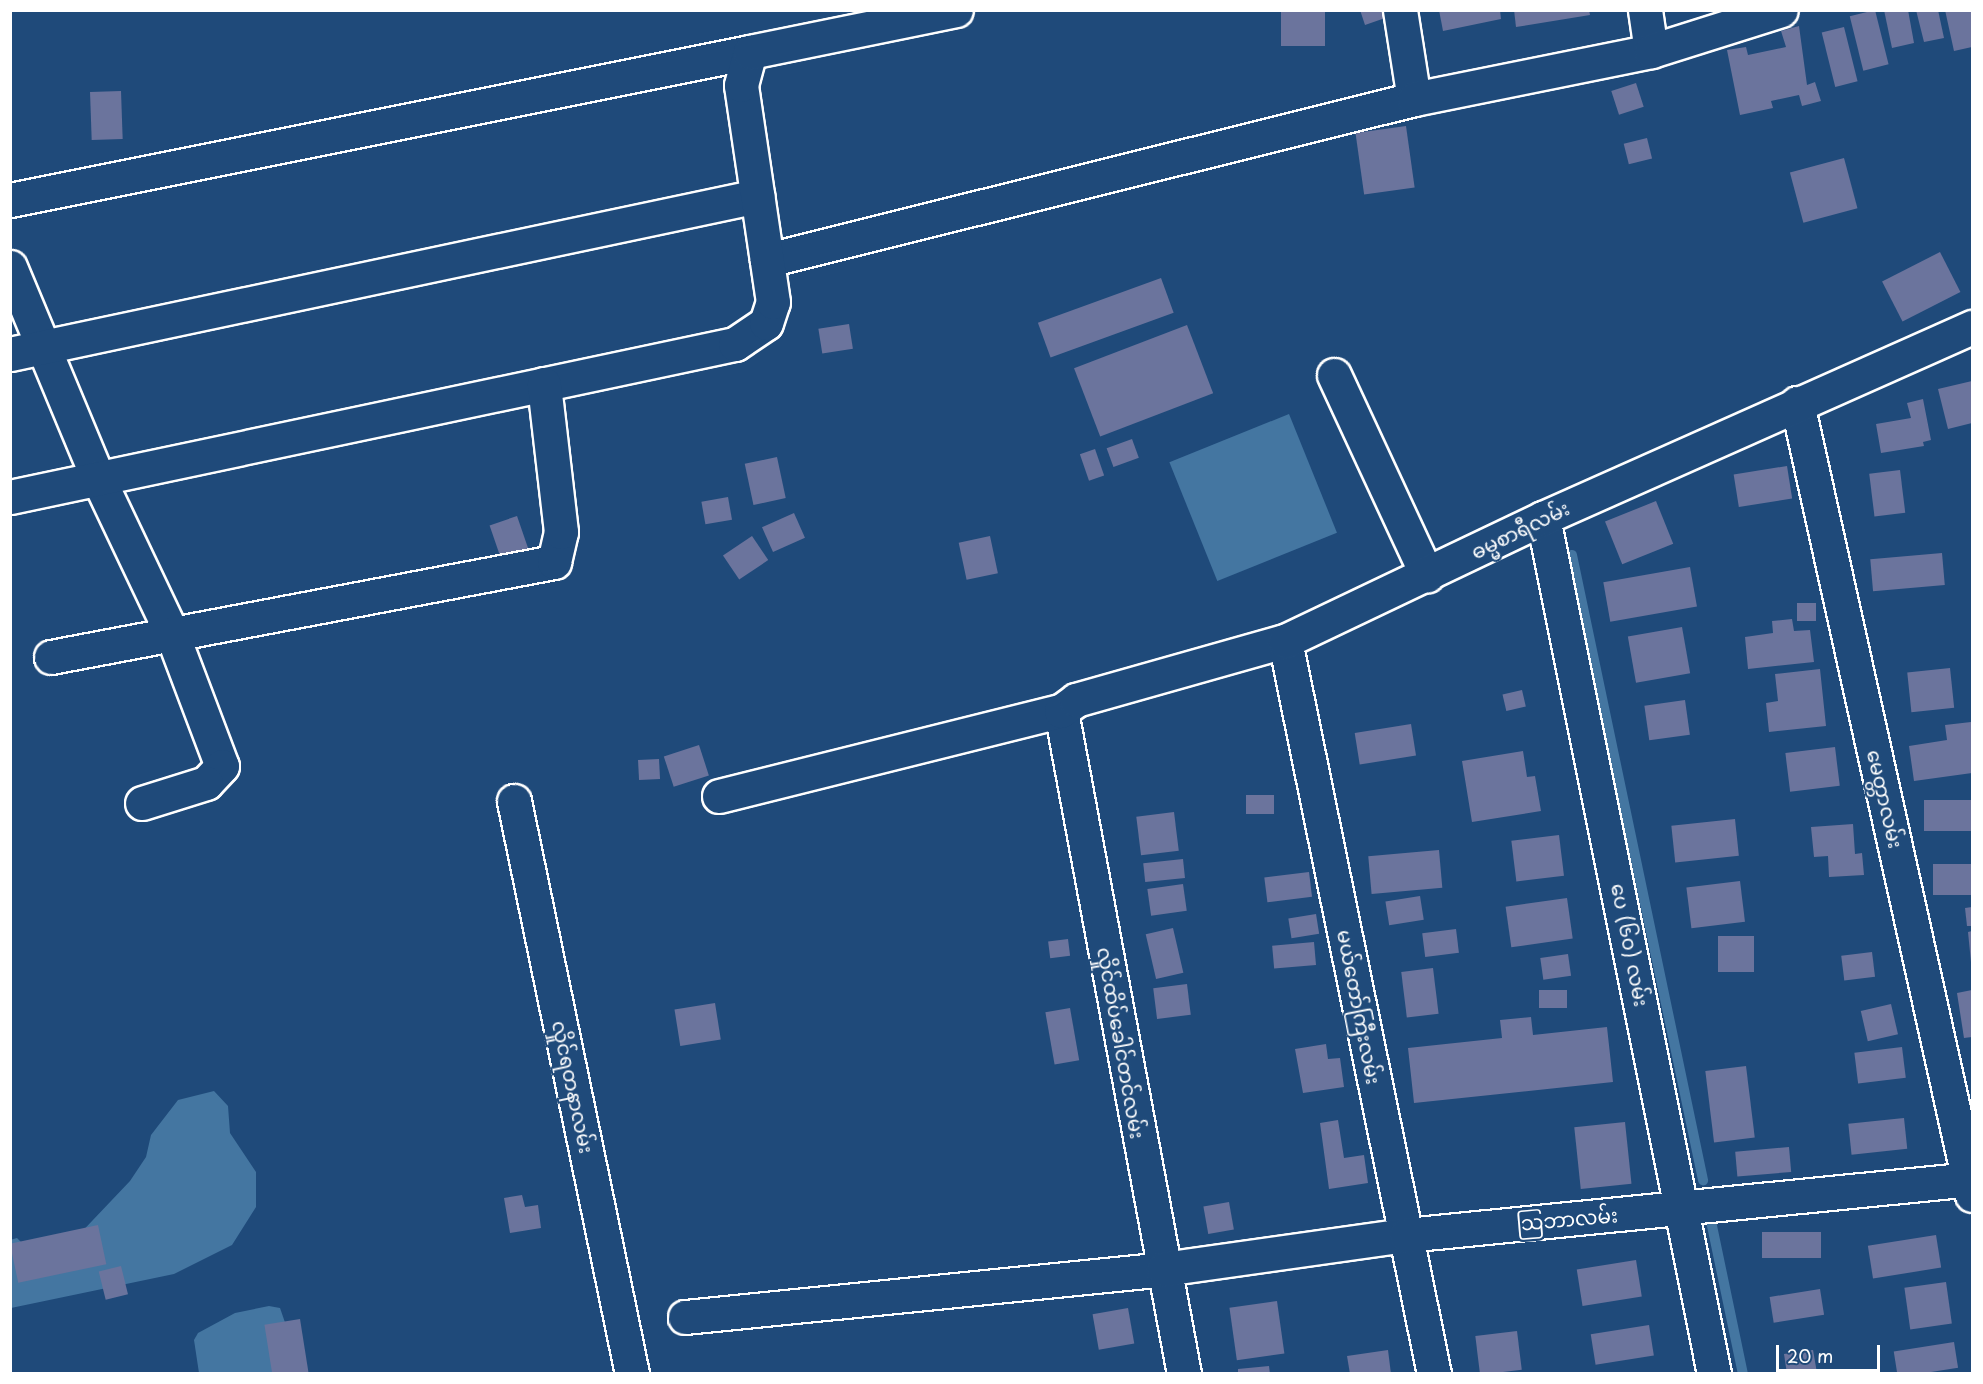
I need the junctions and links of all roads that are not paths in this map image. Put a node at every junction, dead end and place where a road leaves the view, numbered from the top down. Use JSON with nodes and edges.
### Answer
{"nodes":[{"id":1,"x":956,"y":10,"type":"edge"},
{"id":2,"x":1400,"y":10,"type":"edge"},
{"id":3,"x":1645,"y":10,"type":"edge"},
{"id":4,"x":1781,"y":10,"type":"edge"},
{"id":5,"x":1651,"y":51,"type":"junction"},
{"id":6,"x":750,"y":52,"type":"junction"},
{"id":7,"x":1414,"y":99,"type":"junction"},
{"id":8,"x":757,"y":196,"type":"junction"},
{"id":9,"x":10,"y":200,"type":"edge"},
{"id":10,"x":767,"y":260,"type":"junction"},
{"id":11,"x":10,"y":267,"type":"edge"},
{"id":12,"x":1972,"y":327,"type":"edge"},
{"id":13,"x":45,"y":348,"type":"junction"},
{"id":14,"x":10,"y":354,"type":"edge"},
{"id":15,"x":1334,"y":375,"type":"dead end"},
{"id":16,"x":544,"y":384,"type":"junction"},
{"id":17,"x":1797,"y":402,"type":"junction"},
{"id":18,"x":98,"y":478,"type":"junction"},
{"id":19,"x":10,"y":497,"type":"edge"},
{"id":20,"x":1543,"y":518,"type":"junction"},
{"id":21,"x":1427,"y":574,"type":"junction"},
{"id":22,"x":172,"y":634,"type":"junction"},
{"id":23,"x":1285,"y":641,"type":"junction"},
{"id":24,"x":51,"y":657,"type":"dead end"},
{"id":25,"x":1061,"y":711,"type":"junction"},
{"id":26,"x":719,"y":796,"type":"dead end"},
{"id":27,"x":514,"y":801,"type":"dead end"},
{"id":28,"x":142,"y":803,"type":"dead end"},
{"id":29,"x":1971,"y":1185,"type":"edge"},
{"id":30,"x":1680,"y":1208,"type":"junction"},
{"id":31,"x":1406,"y":1235,"type":"junction"},
{"id":32,"x":1163,"y":1269,"type":"junction"},
{"id":33,"x":685,"y":1317,"type":"dead end"},
{"id":34,"x":632,"y":1374,"type":"edge"},
{"id":35,"x":1184,"y":1374,"type":"edge"},
{"id":36,"x":1434,"y":1374,"type":"edge"},
{"id":37,"x":1714,"y":1374,"type":"edge"}],
"edges":[{"from":1,"to":6,"type":"street"},
{"from":2,"to":7,"type":"street"},
{"from":3,"to":5,"type":"street"},
{"from":4,"to":5,"type":"street"},
{"from":5,"to":7,"type":"street"},
{"from":6,"to":8,"type":"street"},
{"from":6,"to":9,"type":"street"},
{"from":7,"to":10,"type":"street"},
{"from":8,"to":10,"type":"street"},
{"from":8,"to":13,"type":"street"},
{"from":10,"to":16,"type":"street"},
{"from":11,"to":13,"type":"street"},
{"from":12,"to":17,"type":"street","name":"ဓမ္မစာရီလမ်း"},
{"from":13,"to":14,"type":"street"},
{"from":13,"to":18,"type":"street"},
{"from":15,"to":21,"type":"street"},
{"from":16,"to":18,"type":"street"},
{"from":16,"to":22,"type":"street"},
{"from":17,"to":20,"type":"street","name":"ဓမ္မစာရီလမ်း"},
{"from":17,"to":29,"type":"street","name":"မေတ္တာလမ်း"},
{"from":18,"to":19,"type":"street"},
{"from":18,"to":22,"type":"street"},
{"from":20,"to":21,"type":"street","name":"ဓမ္မစာရီလမ်း"},
{"from":20,"to":30,"type":"street","name":"ပေ (၆၀) လမ်း"},
{"from":21,"to":23,"type":"street","name":"ဓမ္မစာရီလမ်း"},
{"from":22,"to":24,"type":"street"},
{"from":22,"to":28,"type":"street"},
{"from":23,"to":25,"type":"street","name":"ဓမ္မစာရီလမ်း"},
{"from":23,"to":31,"type":"street","name":"မယ်တော်ကြီးလမ်း"},
{"from":25,"to":26,"type":"street","name":"ဓမ္မစာရီလမ်း"},
{"from":25,"to":32,"type":"street","name":"လှိုင်ထိပ်ခေါင်တင်လမ်း"},
{"from":27,"to":34,"type":"street","name":"လှိုင်ရတနာလမ်း"},
{"from":29,"to":30,"type":"street","name":"သြဘာလမ်း"},
{"from":30,"to":31,"type":"street","name":"သြဘာလမ်း"},
{"from":30,"to":37,"type":"street","name":"ပေ (၆၀) လမ်း"},
{"from":31,"to":32,"type":"street","name":"သြဘာလမ်း"},
{"from":31,"to":36,"type":"street","name":"မယ်တော်ကြီးလမ်း"},
{"from":32,"to":33,"type":"street","name":"သြဘာလမ်း"},
{"from":32,"to":35,"type":"street","name":"လှိုင်ထိပ်ခေါင်တင်လမ်း"}]}
